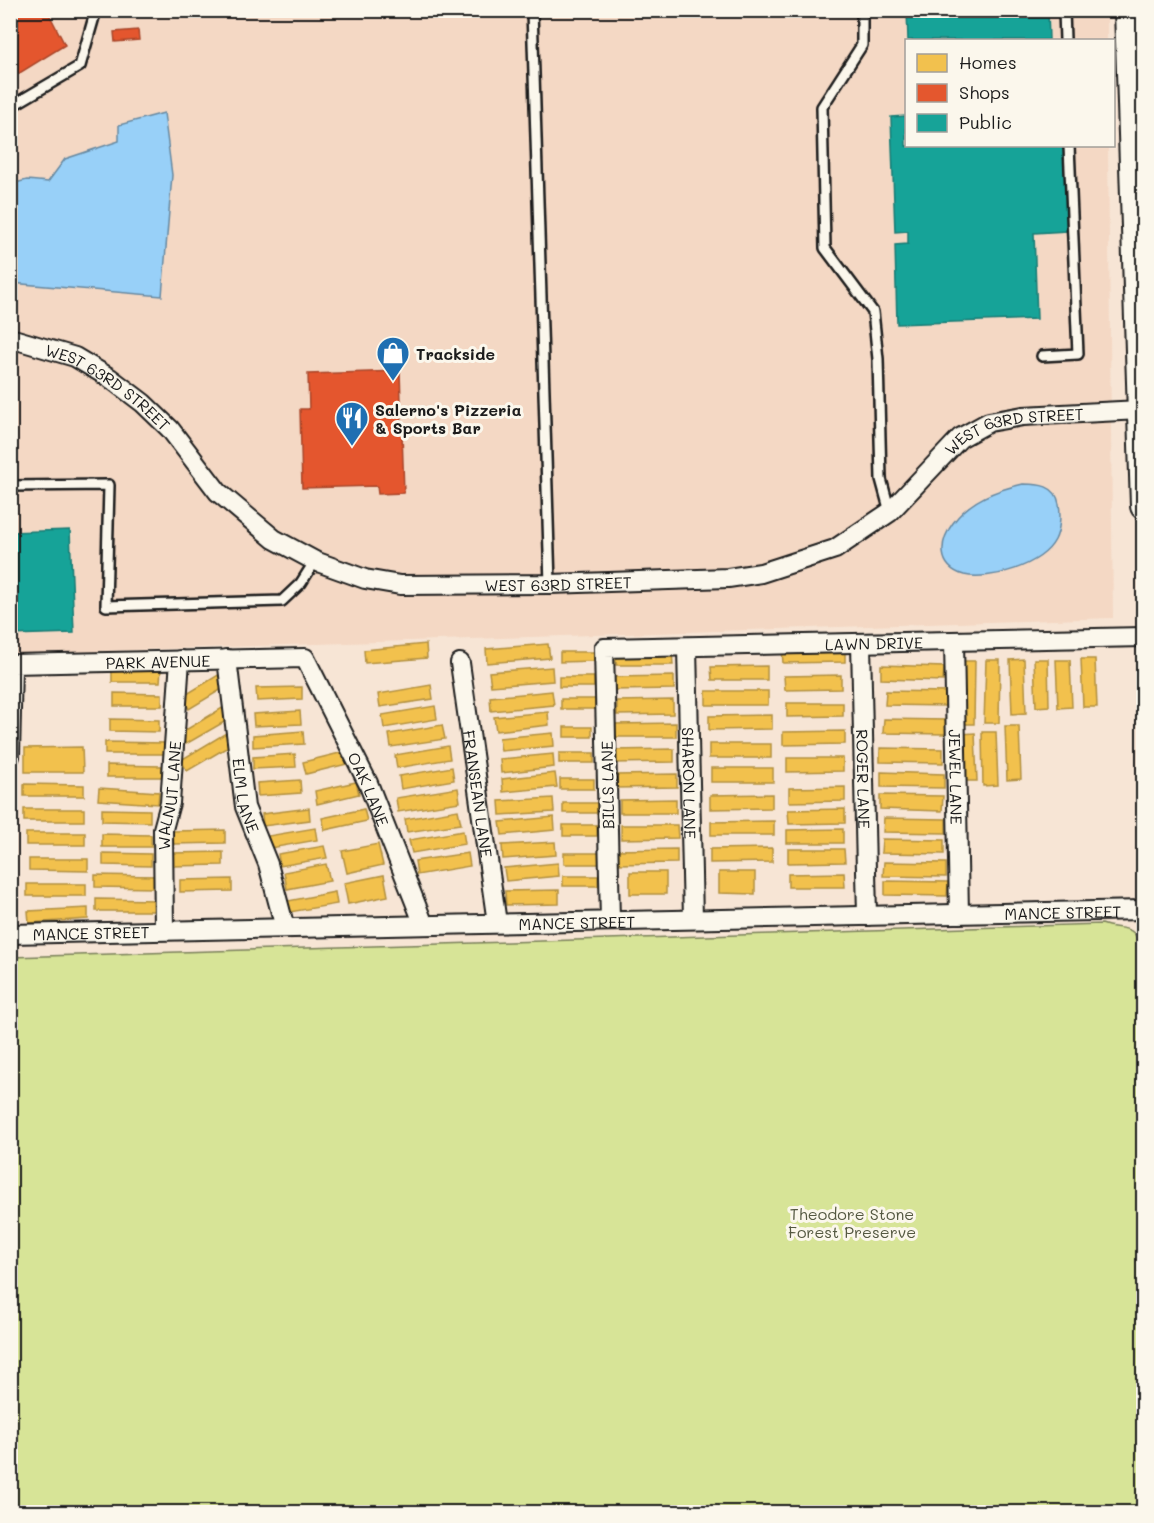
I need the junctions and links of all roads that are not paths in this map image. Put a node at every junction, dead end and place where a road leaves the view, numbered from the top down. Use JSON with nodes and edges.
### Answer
{"nodes":[{"id":1,"x":96,"y":10,"type":"edge"},
{"id":2,"x":532,"y":10,"type":"edge"},
{"id":3,"x":862,"y":10,"type":"edge"},
{"id":4,"x":1064,"y":10,"type":"edge"},
{"id":5,"x":1128,"y":10,"type":"edge"},
{"id":6,"x":1065,"y":39,"type":"edge"},
{"id":7,"x":1137,"y":69,"type":"edge"},
{"id":8,"x":10,"y":107,"type":"edge"},
{"id":9,"x":1069,"y":147,"type":"edge"},
{"id":10,"x":1140,"y":320,"type":"edge"},
{"id":11,"x":10,"y":338,"type":"edge"},
{"id":12,"x":1042,"y":356,"type":"dead end"},
{"id":13,"x":1141,"y":413,"type":"edge"},
{"id":14,"x":10,"y":486,"type":"edge"},
{"id":15,"x":1143,"y":506,"type":"edge"},
{"id":16,"x":890,"y":512,"type":"junction"},
{"id":17,"x":315,"y":561,"type":"junction"},
{"id":18,"x":550,"y":584,"type":"junction"},
{"id":19,"x":1143,"y":637,"type":"edge"},
{"id":20,"x":954,"y":641,"type":"junction"},
{"id":21,"x":861,"y":643,"type":"junction"},
{"id":22,"x":687,"y":646,"type":"junction"},
{"id":23,"x":604,"y":648,"type":"joint"},
{"id":24,"x":305,"y":658,"type":"joint"},
{"id":25,"x":227,"y":659,"type":"junction"},
{"id":26,"x":180,"y":660,"type":"junction"},
{"id":27,"x":460,"y":663,"type":"dead end"},
{"id":28,"x":10,"y":756,"type":"edge"},
{"id":29,"x":1143,"y":910,"type":"edge"},
{"id":30,"x":959,"y":914,"type":"junction"},
{"id":31,"x":867,"y":916,"type":"junction"},
{"id":32,"x":693,"y":919,"type":"junction"},
{"id":33,"x":610,"y":921,"type":"junction"},
{"id":34,"x":497,"y":923,"type":"junction"},
{"id":35,"x":424,"y":925,"type":"junction"},
{"id":36,"x":285,"y":928,"type":"junction"},
{"id":37,"x":164,"y":930,"type":"junction"},
{"id":38,"x":10,"y":934,"type":"edge"}],
"edges":[{"from":1,"to":8,"type":"lane"},
{"from":2,"to":18,"type":"lane"},
{"from":3,"to":16,"type":"lane"},
{"from":4,"to":6,"type":"lane"},
{"from":5,"to":7,"type":"street"},
{"from":7,"to":10,"type":"street"},
{"from":9,"to":12,"type":"lane"},
{"from":10,"to":13,"type":"street"},
{"from":11,"to":17,"type":"street","name":"WEST 63RD STREET"},
{"from":13,"to":15,"type":"street"},
{"from":13,"to":16,"type":"street","name":"WEST 63RD STREET"},
{"from":14,"to":17,"type":"lane"},
{"from":16,"to":18,"type":"street","name":"WEST 63RD STREET"},
{"from":17,"to":18,"type":"street","name":"WEST 63RD STREET"},
{"from":19,"to":20,"type":"street","name":"LAWN DRIVE"},
{"from":20,"to":21,"type":"street","name":"LAWN DRIVE"},
{"from":20,"to":30,"type":"street","name":"JEWEL LANE"},
{"from":21,"to":22,"type":"street","name":"LAWN DRIVE"},
{"from":21,"to":31,"type":"street","name":"ROGER LANE"},
{"from":22,"to":23,"type":"street","name":"LAWN DRIVE"},
{"from":22,"to":32,"type":"street","name":"SHARON LANE"},
{"from":23,"to":33,"type":"street","name":"BILLS LANE"},
{"from":24,"to":25,"type":"street","name":"PARK AVENUE"},
{"from":24,"to":35,"type":"street","name":"OAK LANE"},
{"from":25,"to":26,"type":"street","name":"PARK AVENUE"},
{"from":25,"to":36,"type":"street","name":"ELM LANE"},
{"from":26,"to":28,"type":"street","name":"PARK AVENUE"},
{"from":26,"to":37,"type":"street","name":"WALNUT LANE"},
{"from":27,"to":34,"type":"street","name":"FRANSEAN LANE"},
{"from":29,"to":30,"type":"street","name":"MANCE STREET"},
{"from":30,"to":31,"type":"street","name":"MANCE STREET"},
{"from":31,"to":32,"type":"street","name":"MANCE STREET"},
{"from":32,"to":33,"type":"street","name":"MANCE STREET"},
{"from":33,"to":34,"type":"street","name":"MANCE STREET"},
{"from":34,"to":35,"type":"street","name":"MANCE STREET"},
{"from":35,"to":36,"type":"street","name":"MANCE STREET"},
{"from":36,"to":37,"type":"street","name":"MANCE STREET"},
{"from":37,"to":38,"type":"street","name":"MANCE STREET"}]}
